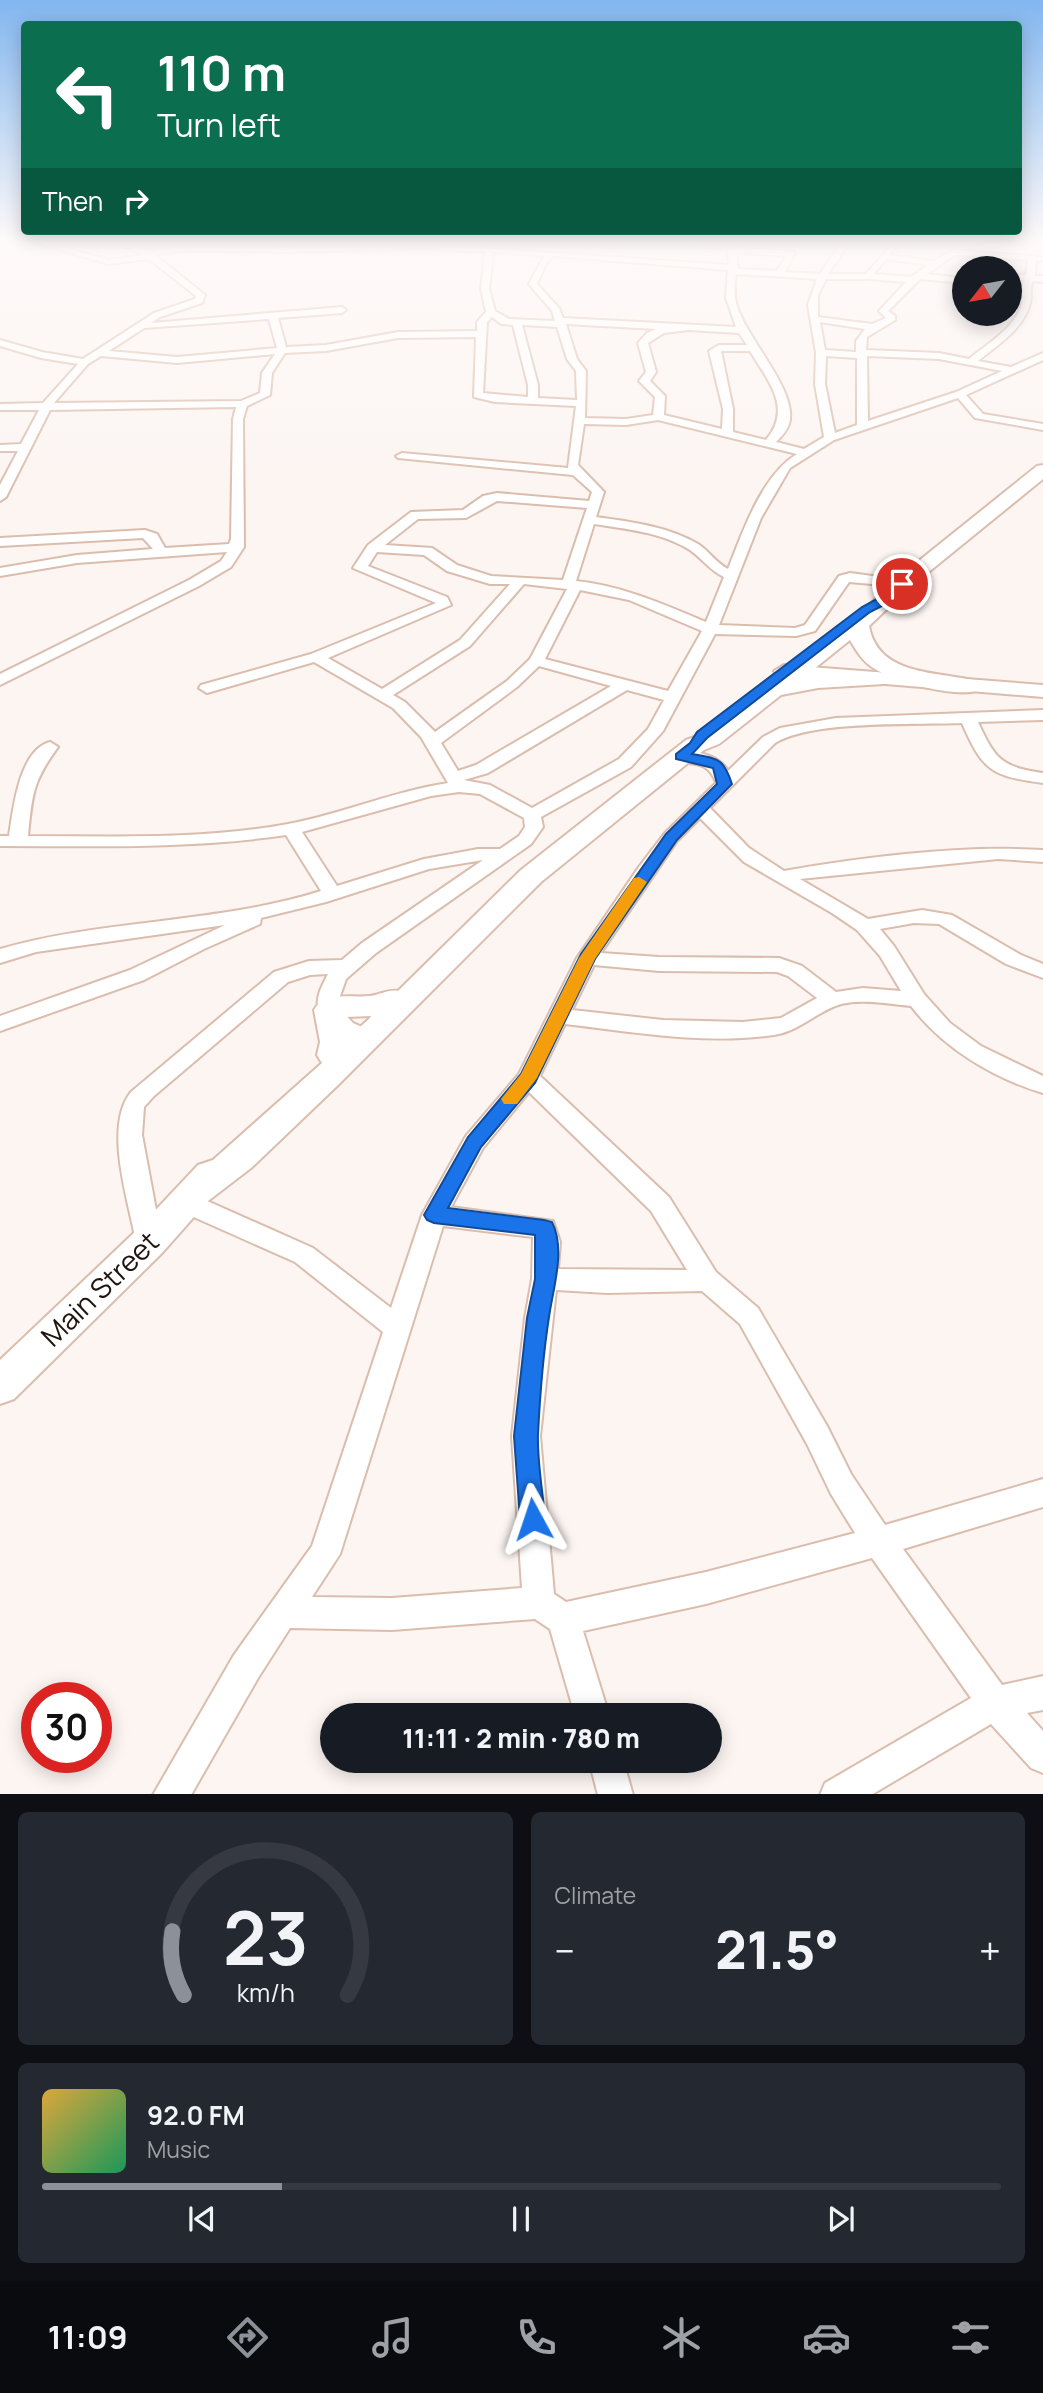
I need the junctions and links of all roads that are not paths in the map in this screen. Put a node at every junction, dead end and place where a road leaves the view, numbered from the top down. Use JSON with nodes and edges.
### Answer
{"nodes":[{"id":1,"x":155,"y":326,"type":"edge"},
{"id":2,"x":275,"y":326,"type":"edge"},
{"id":3,"x":482,"y":326,"type":"edge"},
{"id":4,"x":513,"y":326,"type":"edge"},
{"id":5,"x":561,"y":326,"type":"edge"},
{"id":6,"x":640,"y":326,"type":"edge"},
{"id":7,"x":740,"y":326,"type":"edge"},
{"id":8,"x":816,"y":326,"type":"edge"},
{"id":9,"x":863,"y":326,"type":"edge"},
{"id":10,"x":875,"y":326,"type":"edge"},
{"id":11,"x":1014,"y":326,"type":"edge"},
{"id":12,"x":142,"y":327,"type":"joint"},
{"id":13,"x":668,"y":327,"type":"junction"},
{"id":14,"x":872,"y":327,"type":"junction"},
{"id":15,"x":742,"y":330,"type":"junction"},
{"id":16,"x":481,"y":334,"type":"junction"},
{"id":17,"x":0,"y":343,"type":"edge"},
{"id":18,"x":751,"y":348,"type":"junction"},
{"id":19,"x":19,"y":349,"type":"junction"},
{"id":20,"x":282,"y":350,"type":"junction"},
{"id":21,"x":101,"y":353,"type":"junction"},
{"id":22,"x":821,"y":353,"type":"junction"},
{"id":23,"x":862,"y":354,"type":"junction"},
{"id":24,"x":1043,"y":356,"type":"edge"},
{"id":25,"x":0,"y":359,"type":"edge"},
{"id":26,"x":972,"y":361,"type":"junction"},
{"id":27,"x":85,"y":362,"type":"junction"},
{"id":28,"x":1011,"y":370,"type":"junction"},
{"id":29,"x":960,"y":394,"type":"junction"},
{"id":30,"x":533,"y":401,"type":"junction"},
{"id":31,"x":582,"y":403,"type":"junction"},
{"id":32,"x":242,"y":404,"type":"junction"},
{"id":33,"x":46,"y":406,"type":"junction"},
{"id":34,"x":0,"y":407,"type":"edge"},
{"id":35,"x":659,"y":417,"type":"junction"},
{"id":36,"x":580,"y":421,"type":"junction"},
{"id":37,"x":863,"y":427,"type":"junction"},
{"id":38,"x":1043,"y":427,"type":"edge"},
{"id":39,"x":727,"y":432,"type":"junction"},
{"id":40,"x":830,"y":438,"type":"junction"},
{"id":41,"x":769,"y":444,"type":"junction"},
{"id":42,"x":24,"y":447,"type":"junction"},
{"id":43,"x":0,"y":448,"type":"edge"},
{"id":44,"x":803,"y":452,"type":"junction"},
{"id":45,"x":402,"y":456,"type":"dead end"},
{"id":46,"x":1043,"y":470,"type":"edge"},
{"id":47,"x":575,"y":472,"type":"junction"},
{"id":48,"x":2,"y":489,"type":"edge"},
{"id":49,"x":595,"y":505,"type":"junction"},
{"id":50,"x":588,"y":519,"type":"junction"},
{"id":51,"x":0,"y":542,"type":"edge"},
{"id":52,"x":237,"y":547,"type":"junction"},
{"id":53,"x":373,"y":548,"type":"junction"},
{"id":54,"x":162,"y":552,"type":"junction"},
{"id":55,"x":0,"y":572,"type":"edge"},
{"id":56,"x":730,"y":575,"type":"junction"},
{"id":57,"x":521,"y":580,"type":"junction"},
{"id":58,"x":902,"y":584,"type":"junction"},
{"id":59,"x":572,"y":585,"type":"junction"},
{"id":60,"x":881,"y":602,"type":"junction"},
{"id":61,"x":858,"y":624,"type":"junction"},
{"id":62,"x":710,"y":629,"type":"junction"},
{"id":63,"x":316,"y":657,"type":"junction"},
{"id":64,"x":536,"y":661,"type":"junction"},
{"id":65,"x":790,"y":671,"type":"junction"},
{"id":66,"x":876,"y":679,"type":"junction"},
{"id":67,"x":0,"y":680,"type":"edge"},
{"id":68,"x":624,"y":685,"type":"junction"},
{"id":69,"x":968,"y":686,"type":"junction"},
{"id":70,"x":207,"y":688,"type":"dead end"},
{"id":71,"x":771,"y":691,"type":"junction"},
{"id":72,"x":1043,"y":691,"type":"edge"},
{"id":73,"x":384,"y":694,"type":"junction"},
{"id":74,"x":675,"y":698,"type":"junction"},
{"id":75,"x":1043,"y":715,"type":"edge"},
{"id":76,"x":968,"y":719,"type":"junction"},
{"id":77,"x":432,"y":742,"type":"junction"},
{"id":78,"x":50,"y":747,"type":"dead end"},
{"id":79,"x":688,"y":751,"type":"junction"},
{"id":80,"x":1043,"y":778,"type":"edge"},
{"id":81,"x":456,"y":782,"type":"junction"},
{"id":82,"x":725,"y":784,"type":"junction"},
{"id":83,"x":701,"y":808,"type":"junction"},
{"id":84,"x":532,"y":815,"type":"junction"},
{"id":85,"x":291,"y":829,"type":"junction"},
{"id":86,"x":9,"y":840,"type":"edge"},
{"id":87,"x":505,"y":854,"type":"junction"},
{"id":88,"x":1043,"y":856,"type":"edge"},
{"id":89,"x":782,"y":877,"type":"junction"},
{"id":90,"x":332,"y":894,"type":"junction"},
{"id":91,"x":509,"y":897,"type":"junction"},
{"id":92,"x":290,"y":905,"type":"junction"},
{"id":93,"x":864,"y":926,"type":"junction"},
{"id":94,"x":0,"y":956,"type":"edge"},
{"id":95,"x":587,"y":958,"type":"junction"},
{"id":96,"x":345,"y":967,"type":"junction"},
{"id":97,"x":1043,"y":971,"type":"edge"},
{"id":98,"x":917,"y":999,"type":"junction"},
{"id":99,"x":393,"y":1000,"type":"junction"},
{"id":100,"x":833,"y":1000,"type":"junction"},
{"id":101,"x":331,"y":1005,"type":"junction"},
{"id":102,"x":557,"y":1016,"type":"junction"},
{"id":103,"x":0,"y":1024,"type":"edge"},
{"id":104,"x":367,"y":1032,"type":"junction"},
{"id":105,"x":333,"y":1055,"type":"junction"},
{"id":106,"x":528,"y":1078,"type":"junction"},
{"id":107,"x":1043,"y":1085,"type":"edge"},
{"id":108,"x":193,"y":1196,"type":"junction"},
{"id":109,"x":434,"y":1215,"type":"junction"},
{"id":110,"x":149,"y":1242,"type":"junction"},
{"id":111,"x":545,"y":1279,"type":"junction"},
{"id":112,"x":707,"y":1280,"type":"junction"},
{"id":113,"x":397,"y":1328,"type":"junction"},
{"id":114,"x":0,"y":1386,"type":"edge"},
{"id":115,"x":1043,"y":1493,"type":"edge"},
{"id":116,"x":877,"y":1539,"type":"junction"},
{"id":117,"x":551,"y":1611,"type":"junction"},
{"id":118,"x":283,"y":1612,"type":"junction"},
{"id":119,"x":1043,"y":1693,"type":"edge"},
{"id":120,"x":587,"y":1703,"type":"edge"},
{"id":121,"x":995,"y":1703,"type":"junction"},
{"id":122,"x":1043,"y":1756,"type":"edge"},
{"id":123,"x":610,"y":1773,"type":"edge"},
{"id":124,"x":170,"y":1794,"type":"edge"},
{"id":125,"x":616,"y":1794,"type":"edge"},
{"id":126,"x":837,"y":1794,"type":"edge"}],
"edges":[{"from":1,"to":12,"type":"street"},
{"from":2,"to":20,"type":"street"},
{"from":3,"to":16,"type":"street"},
{"from":4,"to":30,"type":"street"},
{"from":5,"to":31,"type":"street"},
{"from":6,"to":13,"type":"street"},
{"from":7,"to":15,"type":"street"},
{"from":8,"to":22,"type":"street"},
{"from":9,"to":14,"type":"street"},
{"from":10,"to":14,"type":"street"},
{"from":11,"to":26,"type":"street"},
{"from":12,"to":21,"type":"street"},
{"from":13,"to":15,"type":"street"},
{"from":13,"to":35,"type":"street"},
{"from":14,"to":23,"type":"street"},
{"from":15,"to":18,"type":"street"},
{"from":16,"to":20,"type":"street"},
{"from":16,"to":30,"type":"street"},
{"from":17,"to":19,"type":"street"},
{"from":18,"to":39,"type":"street"},
{"from":18,"to":41,"type":"street"},
{"from":19,"to":25,"type":"street"},
{"from":19,"to":27,"type":"street"},
{"from":20,"to":21,"type":"street"},
{"from":20,"to":32,"type":"street"},
{"from":21,"to":27,"type":"street"},
{"from":22,"to":23,"type":"street"},
{"from":22,"to":40,"type":"street"},
{"from":23,"to":26,"type":"street"},
{"from":23,"to":37,"type":"street"},
{"from":24,"to":28,"type":"street"},
{"from":26,"to":28,"type":"street"},
{"from":27,"to":33,"type":"street"},
{"from":28,"to":29,"type":"street"},
{"from":29,"to":37,"type":"street"},
{"from":29,"to":38,"type":"street"},
{"from":30,"to":31,"type":"street"},
{"from":31,"to":36,"type":"street"},
{"from":32,"to":33,"type":"street"},
{"from":32,"to":52,"type":"street"},
{"from":33,"to":34,"type":"street"},
{"from":33,"to":42,"type":"street"},
{"from":35,"to":36,"type":"street"},
{"from":35,"to":39,"type":"street"},
{"from":36,"to":47,"type":"street"},
{"from":37,"to":40,"type":"street"},
{"from":39,"to":41,"type":"street"},
{"from":40,"to":44,"type":"street"},
{"from":41,"to":44,"type":"street"},
{"from":42,"to":43,"type":"street"},
{"from":42,"to":48,"type":"street"},
{"from":44,"to":56,"type":"street"},
{"from":45,"to":47,"type":"street"},
{"from":46,"to":58,"type":"highway"},
{"from":47,"to":49,"type":"street"},
{"from":49,"to":50,"type":"street"},
{"from":49,"to":53,"type":"street"},
{"from":50,"to":56,"type":"street"},
{"from":50,"to":59,"type":"street"},
{"from":51,"to":54,"type":"street"},
{"from":52,"to":54,"type":"street"},
{"from":52,"to":67,"type":"street"},
{"from":53,"to":57,"type":"street"},
{"from":53,"to":63,"type":"street"},
{"from":54,"to":55,"type":"street"},
{"from":56,"to":62,"type":"street"},
{"from":57,"to":59,"type":"street"},
{"from":57,"to":73,"type":"street"},
{"from":58,"to":60,"type":"highway"},
{"from":58,"to":62,"type":"street"},
{"from":59,"to":62,"type":"street"},
{"from":59,"to":64,"type":"street"},
{"from":60,"to":61,"type":"highway"},
{"from":60,"to":65,"type":"highway"},
{"from":61,"to":65,"type":"highway"},
{"from":61,"to":69,"type":"highway"},
{"from":62,"to":74,"type":"street"},
{"from":63,"to":70,"type":"street"},
{"from":63,"to":73,"type":"street"},
{"from":64,"to":68,"type":"street"},
{"from":64,"to":77,"type":"street"},
{"from":65,"to":66,"type":"main road"},
{"from":65,"to":71,"type":"highway"},
{"from":65,"to":79,"type":"highway"},
{"from":66,"to":69,"type":"main road"},
{"from":66,"to":71,"type":"highway"},
{"from":68,"to":74,"type":"street"},
{"from":68,"to":81,"type":"street"},
{"from":69,"to":72,"type":"main road"},
{"from":71,"to":79,"type":"highway"},
{"from":73,"to":77,"type":"street"},
{"from":74,"to":84,"type":"street"},
{"from":75,"to":76,"type":"street"},
{"from":76,"to":80,"type":"street"},
{"from":76,"to":82,"type":"street"},
{"from":77,"to":81,"type":"street"},
{"from":78,"to":86,"type":"street"},
{"from":79,"to":82,"type":"street"},
{"from":79,"to":91,"type":"highway"},
{"from":81,"to":84,"type":"street"},
{"from":81,"to":85,"type":"street"},
{"from":82,"to":83,"type":"street"},
{"from":83,"to":89,"type":"street"},
{"from":83,"to":95,"type":"street"},
{"from":84,"to":87,"type":"street"},
{"from":85,"to":86,"type":"street"},
{"from":85,"to":90,"type":"street"},
{"from":87,"to":90,"type":"street"},
{"from":87,"to":96,"type":"street"},
{"from":88,"to":89,"type":"street"},
{"from":89,"to":93,"type":"street"},
{"from":90,"to":92,"type":"street"},
{"from":91,"to":99,"type":"highway"},
{"from":91,"to":104,"type":"highway"},
{"from":92,"to":94,"type":"street"},
{"from":92,"to":103,"type":"street"},
{"from":93,"to":97,"type":"street"},
{"from":93,"to":98,"type":"street"},
{"from":95,"to":100,"type":"street"},
{"from":95,"to":102,"type":"street"},
{"from":96,"to":101,"type":"street"},
{"from":96,"to":110,"type":"street"},
{"from":98,"to":100,"type":"street"},
{"from":98,"to":107,"type":"street"},
{"from":99,"to":101,"type":"highway"},
{"from":99,"to":104,"type":"highway"},
{"from":100,"to":102,"type":"street"},
{"from":101,"to":104,"type":"street"},
{"from":101,"to":105,"type":"highway"},
{"from":102,"to":106,"type":"street"},
{"from":104,"to":105,"type":"highway","name":"Main Street"},
{"from":104,"to":108,"type":"highway","name":"Main Street"},
{"from":105,"to":108,"type":"highway","name":"Main Street"},
{"from":106,"to":109,"type":"street"},
{"from":106,"to":112,"type":"street"},
{"from":108,"to":110,"type":"highway","name":"Main Street"},
{"from":108,"to":113,"type":"street"},
{"from":109,"to":111,"type":"street"},
{"from":109,"to":113,"type":"street"},
{"from":110,"to":114,"type":"highway","name":"Main Street"},
{"from":111,"to":112,"type":"street"},
{"from":111,"to":117,"type":"street"},
{"from":112,"to":116,"type":"street"},
{"from":113,"to":118,"type":"street"},
{"from":115,"to":116,"type":"street"},
{"from":116,"to":117,"type":"street"},
{"from":116,"to":121,"type":"street"},
{"from":117,"to":118,"type":"street"},
{"from":117,"to":120,"type":"street"},
{"from":118,"to":124,"type":"street"},
{"from":119,"to":121,"type":"street"},
{"from":121,"to":122,"type":"street"},
{"from":121,"to":126,"type":"street"},
{"from":123,"to":125,"type":"street"}]}
